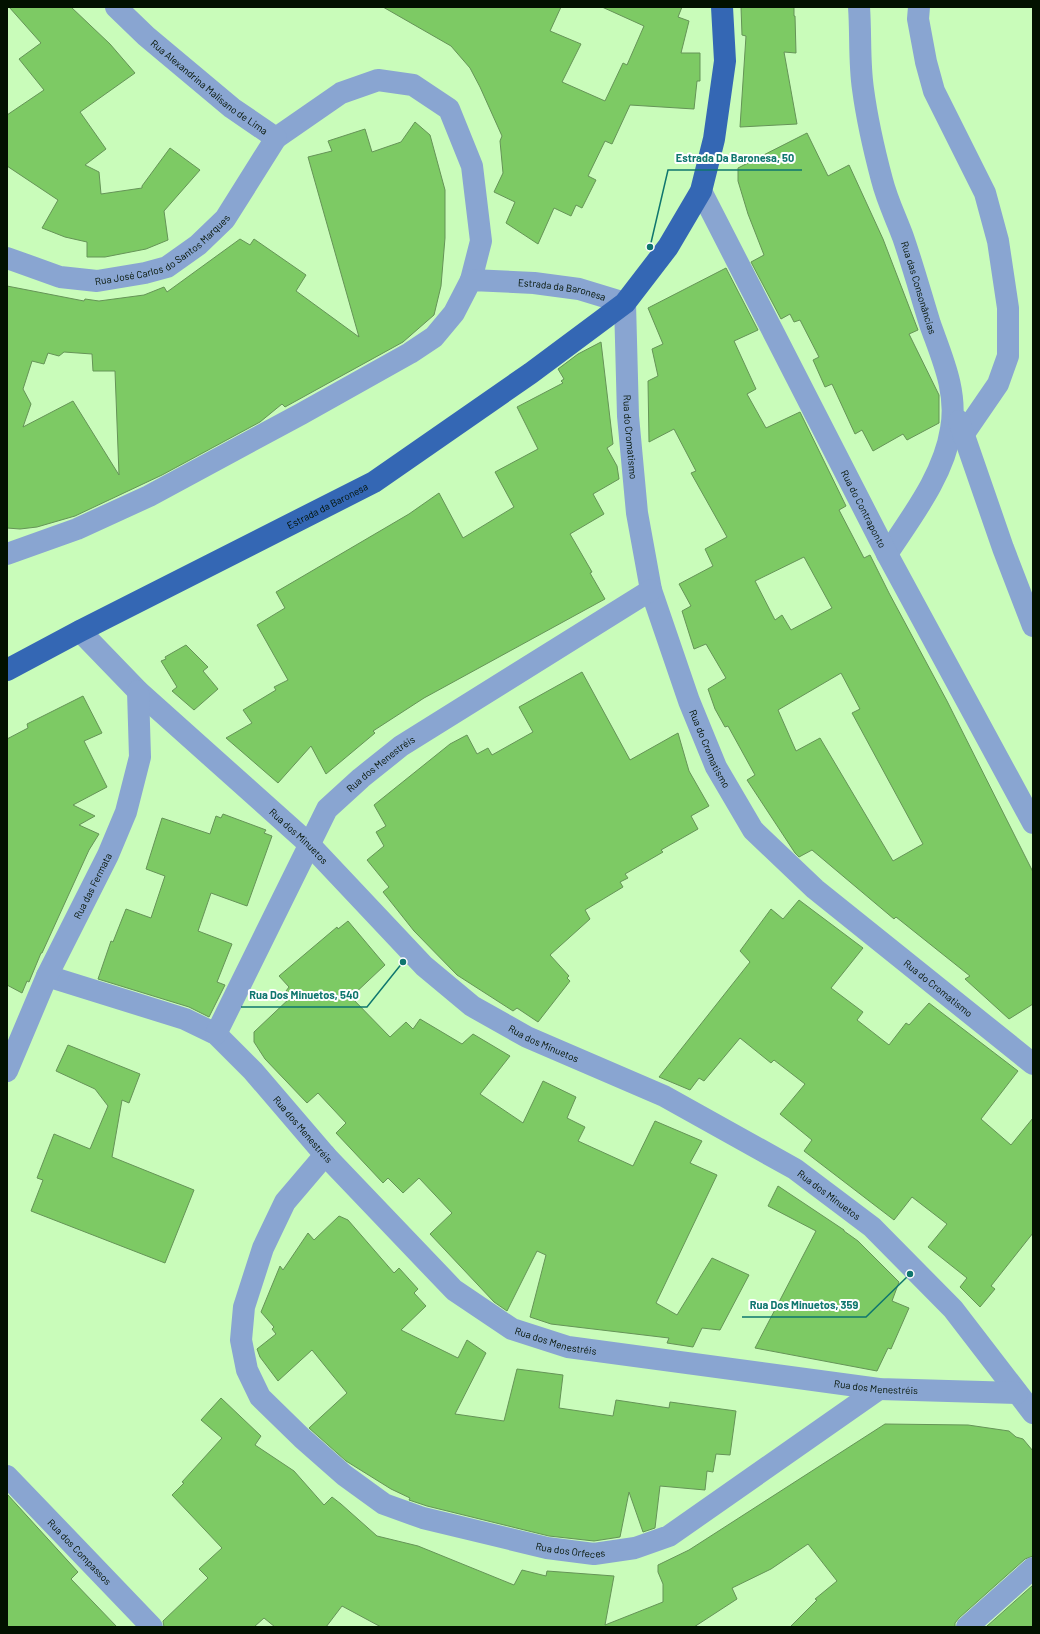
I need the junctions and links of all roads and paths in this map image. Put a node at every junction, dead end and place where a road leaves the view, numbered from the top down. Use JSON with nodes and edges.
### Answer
{"nodes":[{"id":1,"x":116,"y":7,"type":"edge"},
{"id":2,"x":722,"y":7,"type":"edge"},
{"id":3,"x":859,"y":7,"type":"edge"},
{"id":4,"x":919,"y":7,"type":"edge"},
{"id":5,"x":276,"y":138,"type":"junction"},
{"id":6,"x":701,"y":191,"type":"junction"},
{"id":7,"x":7,"y":258,"type":"edge"},
{"id":8,"x":471,"y":280,"type":"junction"},
{"id":9,"x":625,"y":303,"type":"junction"},
{"id":10,"x":953,"y":403,"type":"junction"},
{"id":11,"x":964,"y":435,"type":"junction"},
{"id":12,"x":7,"y":554,"type":"edge"},
{"id":13,"x":886,"y":554,"type":"junction"},
{"id":14,"x":651,"y":590,"type":"junction"},
{"id":15,"x":1033,"y":626,"type":"edge"},
{"id":16,"x":80,"y":631,"type":"junction"},
{"id":17,"x":7,"y":670,"type":"edge"},
{"id":18,"x":138,"y":691,"type":"junction"},
{"id":19,"x":1033,"y":823,"type":"edge"},
{"id":20,"x":309,"y":844,"type":"junction"},
{"id":21,"x":47,"y":976,"type":"junction"},
{"id":22,"x":216,"y":1034,"type":"junction"},
{"id":23,"x":1033,"y":1064,"type":"edge"},
{"id":24,"x":7,"y":1071,"type":"edge"},
{"id":25,"x":325,"y":1155,"type":"junction"},
{"id":26,"x":879,"y":1389,"type":"junction"},
{"id":27,"x":1017,"y":1393,"type":"junction"},
{"id":28,"x":1033,"y":1413,"type":"edge"},
{"id":29,"x":7,"y":1476,"type":"edge"},
{"id":30,"x":1033,"y":1568,"type":"edge"},
{"id":31,"x":152,"y":1627,"type":"edge"},
{"id":32,"x":966,"y":1627,"type":"edge"}],
"edges":[{"from":1,"to":5,"type":"street","name":"Rua Alexandrina Malisano de Lima"},
{"from":2,"to":6,"type":"main road","name":"Estrada da Baronesa"},
{"from":3,"to":10,"type":"street","name":"Rua das Consonâncias"},
{"from":4,"to":11,"type":"street"},
{"from":5,"to":7,"type":"street","name":"Rua José Carlos do Santos Marques"},
{"from":5,"to":8,"type":"street","name":"Rua Alexandrina Malisano de Lima"},
{"from":6,"to":9,"type":"main road","name":"Estrada da Baronesa"},
{"from":6,"to":13,"type":"street","name":"Rua do Contraponto"},
{"from":8,"to":9,"type":"street","name":"Estrada da Baronesa"},
{"from":8,"to":12,"type":"street"},
{"from":9,"to":14,"type":"street","name":"Rua do Cromatismo"},
{"from":9,"to":16,"type":"main road","name":"Estrada da Baronesa"},
{"from":10,"to":11,"type":"street"},
{"from":10,"to":13,"type":"street","name":"Rua das Consonâncias"},
{"from":11,"to":15,"type":"street"},
{"from":13,"to":19,"type":"street","name":"Rua do Contraponto"},
{"from":14,"to":20,"type":"street","name":"Rua dos Menestréis"},
{"from":14,"to":23,"type":"street","name":"Rua do Cromatismo"},
{"from":16,"to":17,"type":"main road","name":"Estrada da Baronesa"},
{"from":16,"to":18,"type":"street","name":"Rua dos Minuetos"},
{"from":18,"to":20,"type":"street","name":"Rua dos Minuetos"},
{"from":18,"to":21,"type":"street","name":"Rua das Fermata"},
{"from":20,"to":22,"type":"street","name":"Rua dos Menestréis"},
{"from":20,"to":27,"type":"street","name":"Rua dos Minuetos"},
{"from":21,"to":22,"type":"street","name":"Rua dos Menestréis"},
{"from":21,"to":24,"type":"street","name":"Rua das Fermata"},
{"from":22,"to":25,"type":"street","name":"Rua dos Menestréis"},
{"from":25,"to":26,"type":"street","name":"Rua dos Menestréis"},
{"from":25,"to":26,"type":"street","name":"Rua dos Orfeces"},
{"from":26,"to":27,"type":"street","name":"Rua dos Menestréis"},
{"from":27,"to":28,"type":"street","name":"Rua dos Minuetos"},
{"from":29,"to":31,"type":"street","name":"Rua dos Compassos"},
{"from":30,"to":32,"type":"street"}]}
